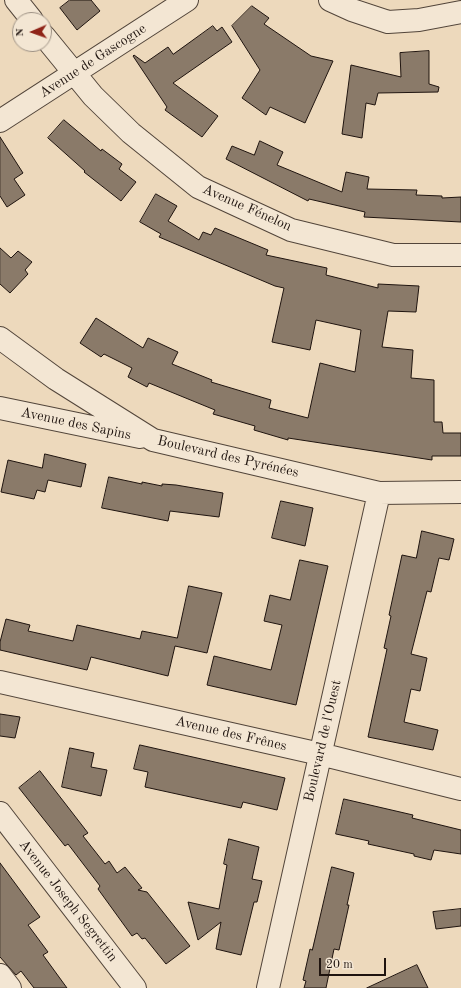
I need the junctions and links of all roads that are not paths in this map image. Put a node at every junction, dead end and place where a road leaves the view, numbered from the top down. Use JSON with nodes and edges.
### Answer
{"nodes":[{"id":1,"x":16,"y":0,"type":"edge"},
{"id":2,"x":187,"y":0,"type":"edge"},
{"id":3,"x":330,"y":0,"type":"edge"},
{"id":4,"x":26,"y":12,"type":"edge"},
{"id":5,"x":461,"y":12,"type":"edge"},
{"id":6,"x":52,"y":46,"type":"edge"},
{"id":7,"x":74,"y":73,"type":"junction"},
{"id":8,"x":0,"y":121,"type":"edge"},
{"id":9,"x":461,"y":255,"type":"edge"},
{"id":10,"x":0,"y":338,"type":"edge"},
{"id":11,"x":0,"y":408,"type":"edge"},
{"id":12,"x":153,"y":440,"type":"junction"},
{"id":13,"x":461,"y":492,"type":"edge"},
{"id":14,"x":379,"y":493,"type":"junction"},
{"id":15,"x":0,"y":682,"type":"edge"},
{"id":16,"x":320,"y":754,"type":"junction"},
{"id":17,"x":461,"y":789,"type":"edge"},
{"id":18,"x":0,"y":813,"type":"edge"},
{"id":19,"x":0,"y":975,"type":"edge"},
{"id":20,"x":10,"y":988,"type":"edge"},
{"id":21,"x":135,"y":988,"type":"edge"},
{"id":22,"x":268,"y":988,"type":"edge"}],
"edges":[{"from":1,"to":4,"type":"street"},
{"from":2,"to":7,"type":"street","name":"Avenue de Gascogne"},
{"from":3,"to":5,"type":"street"},
{"from":6,"to":7,"type":"street","name":"Avenue Fénelon"},
{"from":7,"to":8,"type":"street","name":"Avenue de Gascogne"},
{"from":7,"to":9,"type":"street","name":"Avenue Fénelon"},
{"from":10,"to":12,"type":"street","name":"Boulevard des Pyrénées"},
{"from":11,"to":12,"type":"street","name":"Avenue des Sapins"},
{"from":12,"to":14,"type":"street","name":"Boulevard des Pyrénées"},
{"from":13,"to":14,"type":"street","name":"Boulevard des Pyrénées"},
{"from":14,"to":16,"type":"street","name":"Boulevard de l'Ouest"},
{"from":15,"to":16,"type":"street","name":"Avenue des Frênes"},
{"from":16,"to":17,"type":"street","name":"Avenue des Frênes"},
{"from":16,"to":22,"type":"street","name":"Boulevard de l'Ouest"},
{"from":18,"to":21,"type":"street","name":"Avenue Joseph Segrettin"},
{"from":19,"to":20,"type":"street"}]}
